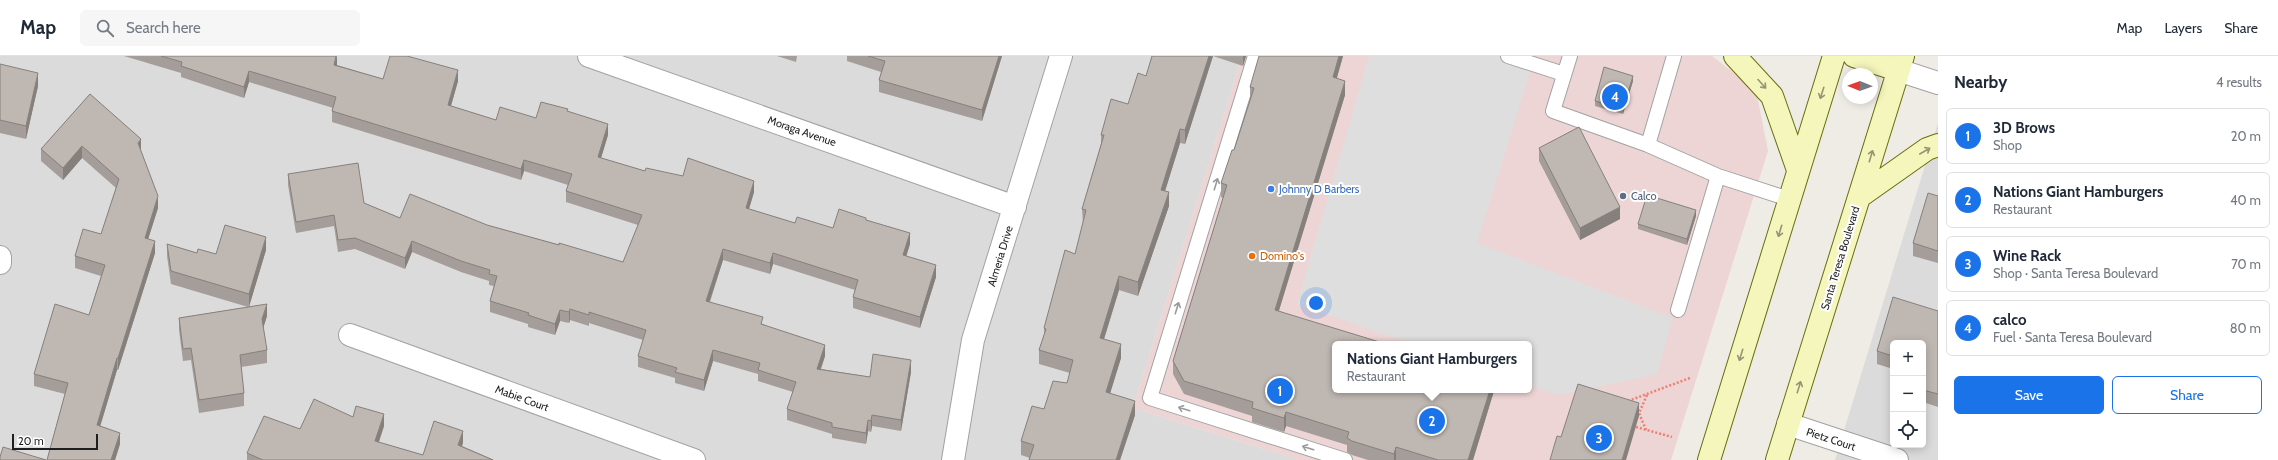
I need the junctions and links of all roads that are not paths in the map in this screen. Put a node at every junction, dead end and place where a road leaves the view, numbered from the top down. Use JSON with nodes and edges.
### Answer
{"nodes":[{"id":1,"x":589,"y":56,"type":"edge"},
{"id":2,"x":1061,"y":56,"type":"edge"},
{"id":3,"x":1255,"y":56,"type":"edge"},
{"id":4,"x":1508,"y":56,"type":"edge"},
{"id":5,"x":1570,"y":56,"type":"edge"},
{"id":6,"x":1674,"y":56,"type":"edge"},
{"id":7,"x":1735,"y":56,"type":"edge"},
{"id":8,"x":1834,"y":56,"type":"edge"},
{"id":9,"x":1854,"y":56,"type":"edge"},
{"id":10,"x":1900,"y":63,"type":"edge"},
{"id":11,"x":1564,"y":74,"type":"junction"},
{"id":12,"x":1938,"y":82,"type":"edge"},
{"id":13,"x":1648,"y":145,"type":"junction"},
{"id":14,"x":1938,"y":145,"type":"edge"},
{"id":15,"x":1798,"y":170,"type":"junction"},
{"id":16,"x":1718,"y":176,"type":"junction"},
{"id":17,"x":1859,"y":197,"type":"junction"},
{"id":18,"x":1789,"y":199,"type":"junction"},
{"id":19,"x":1015,"y":207,"type":"junction"},
{"id":20,"x":0,"y":257,"type":"edge"},
{"id":21,"x":0,"y":263,"type":"edge"},
{"id":22,"x":1678,"y":310,"type":"dead end"},
{"id":23,"x":350,"y":335,"type":"dead end"},
{"id":24,"x":1788,"y":424,"type":"junction"},
{"id":25,"x":694,"y":460,"type":"edge"},
{"id":26,"x":953,"y":460,"type":"edge"},
{"id":27,"x":1345,"y":460,"type":"edge"},
{"id":28,"x":1709,"y":460,"type":"edge"},
{"id":29,"x":1777,"y":460,"type":"edge"},
{"id":30,"x":1897,"y":460,"type":"edge"}],
"edges":[{"from":1,"to":19,"type":"street","name":"Moraga Avenue"},
{"from":2,"to":19,"type":"street","name":"Almeria Drive"},
{"from":27,"to":3,"type":"lane","one_way":true},
{"from":4,"to":11,"type":"lane"},
{"from":5,"to":11,"type":"lane"},
{"from":6,"to":13,"type":"lane"},
{"from":7,"to":15,"type":"main road","one_way":true},
{"from":8,"to":15,"type":"main road","one_way":true},
{"from":9,"to":10,"type":"main road"},
{"from":10,"to":12,"type":"street"},
{"from":17,"to":10,"type":"main road","name":"Santa Teresa Boulevard","one_way":true},
{"from":11,"to":13,"type":"lane"},
{"from":13,"to":16,"type":"lane"},
{"from":17,"to":14,"type":"main road","one_way":true},
{"from":15,"to":18,"type":"main road"},
{"from":16,"to":18,"type":"lane"},
{"from":16,"to":22,"type":"lane"},
{"from":24,"to":17,"type":"main road","name":"Santa Teresa Boulevard","one_way":true},
{"from":18,"to":28,"type":"main road","one_way":true},
{"from":19,"to":26,"type":"street","name":"Almeria Drive"},
{"from":20,"to":21,"type":"street"},
{"from":23,"to":25,"type":"street","name":"Mabie Court"},
{"from":24,"to":29,"type":"main road","name":"Santa Teresa Boulevard"},
{"from":24,"to":30,"type":"street","name":"Pietz Court"}]}
